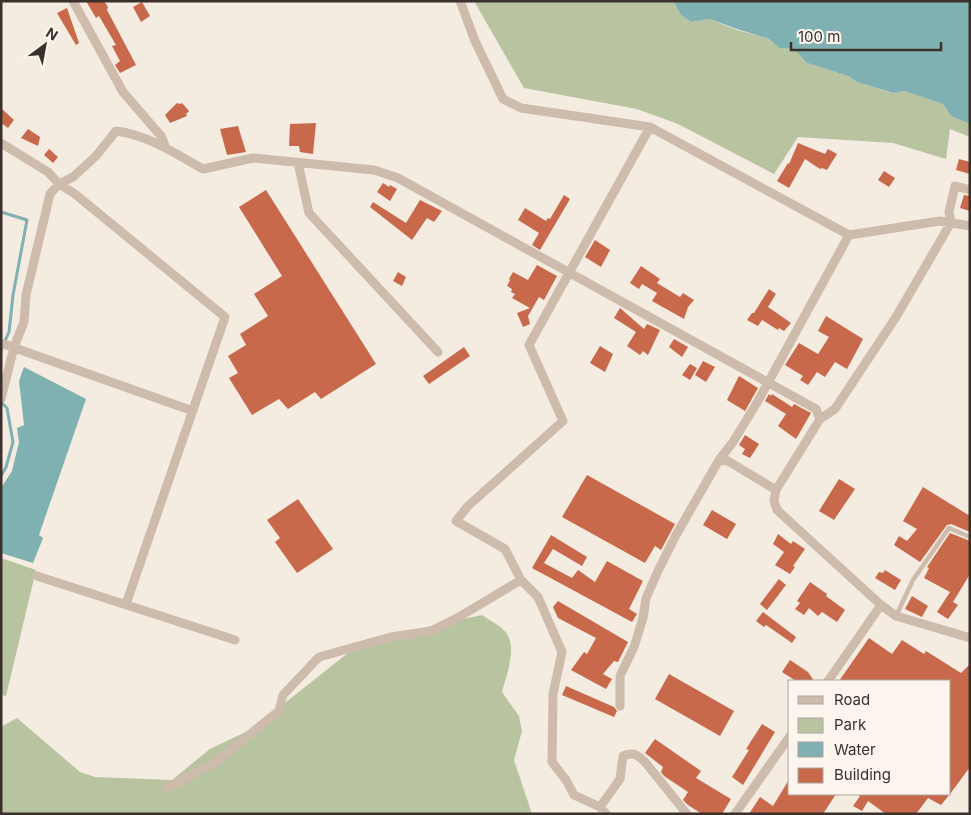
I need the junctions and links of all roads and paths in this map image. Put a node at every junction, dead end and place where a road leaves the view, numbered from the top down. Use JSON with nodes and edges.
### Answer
{"nodes":[{"id":1,"x":73,"y":1,"type":"edge"},
{"id":2,"x":460,"y":1,"type":"edge"},
{"id":3,"x":650,"y":126,"type":"junction"},
{"id":4,"x":1,"y":143,"type":"edge"},
{"id":5,"x":166,"y":148,"type":"junction"},
{"id":6,"x":298,"y":163,"type":"junction"},
{"id":7,"x":59,"y":184,"type":"junction"},
{"id":8,"x":970,"y":190,"type":"edge"},
{"id":9,"x":951,"y":222,"type":"junction"},
{"id":10,"x":970,"y":226,"type":"edge"},
{"id":11,"x":850,"y":235,"type":"junction"},
{"id":12,"x":569,"y":273,"type":"junction"},
{"id":13,"x":1,"y":343,"type":"edge"},
{"id":14,"x":14,"y":347,"type":"junction"},
{"id":15,"x":438,"y":352,"type":"dead end"},
{"id":16,"x":768,"y":382,"type":"junction"},
{"id":17,"x":1,"y":399,"type":"edge"},
{"id":18,"x":194,"y":411,"type":"junction"},
{"id":19,"x":820,"y":419,"type":"junction"},
{"id":20,"x":719,"y":460,"type":"junction"},
{"id":21,"x":776,"y":490,"type":"junction"},
{"id":22,"x":970,"y":537,"type":"edge"},
{"id":23,"x":37,"y":576,"type":"dead end"},
{"id":24,"x":520,"y":580,"type":"junction"},
{"id":25,"x":126,"y":604,"type":"junction"},
{"id":26,"x":881,"y":605,"type":"junction"},
{"id":27,"x":896,"y":616,"type":"junction"},
{"id":28,"x":970,"y":638,"type":"edge"},
{"id":29,"x":234,"y":640,"type":"dead end"},
{"id":30,"x":829,"y":680,"type":"edge"},
{"id":31,"x":620,"y":706,"type":"dead end"},
{"id":32,"x":788,"y":739,"type":"edge"},
{"id":33,"x":167,"y":788,"type":"dead end"},
{"id":34,"x":603,"y":810,"type":"edge"},
{"id":35,"x":687,"y":814,"type":"edge"},
{"id":36,"x":735,"y":814,"type":"edge"}],
"edges":[{"from":1,"to":5,"type":"street"},
{"from":2,"to":3,"type":"street"},
{"from":3,"to":11,"type":"street"},
{"from":3,"to":12,"type":"street"},
{"from":4,"to":7,"type":"street"},
{"from":5,"to":6,"type":"street"},
{"from":5,"to":7,"type":"street"},
{"from":6,"to":12,"type":"street"},
{"from":6,"to":15,"type":"street"},
{"from":7,"to":14,"type":"street"},
{"from":7,"to":18,"type":"street"},
{"from":8,"to":9,"type":"street"},
{"from":9,"to":10,"type":"street"},
{"from":9,"to":11,"type":"street"},
{"from":9,"to":19,"type":"street"},
{"from":11,"to":16,"type":"street"},
{"from":12,"to":16,"type":"street"},
{"from":12,"to":24,"type":"street"},
{"from":13,"to":14,"type":"street"},
{"from":14,"to":17,"type":"street"},
{"from":14,"to":18,"type":"street"},
{"from":16,"to":19,"type":"street"},
{"from":16,"to":20,"type":"street"},
{"from":18,"to":25,"type":"street"},
{"from":19,"to":21,"type":"street"},
{"from":20,"to":21,"type":"street"},
{"from":20,"to":31,"type":"street"},
{"from":21,"to":26,"type":"street"},
{"from":22,"to":27,"type":"lane"},
{"from":23,"to":25,"type":"street"},
{"from":24,"to":33,"type":"street"},
{"from":24,"to":34,"type":"street"},
{"from":25,"to":29,"type":"street"},
{"from":26,"to":27,"type":"street"},
{"from":26,"to":30,"type":"street"},
{"from":27,"to":28,"type":"street"},
{"from":32,"to":36,"type":"street"},
{"from":34,"to":35,"type":"street"}]}
